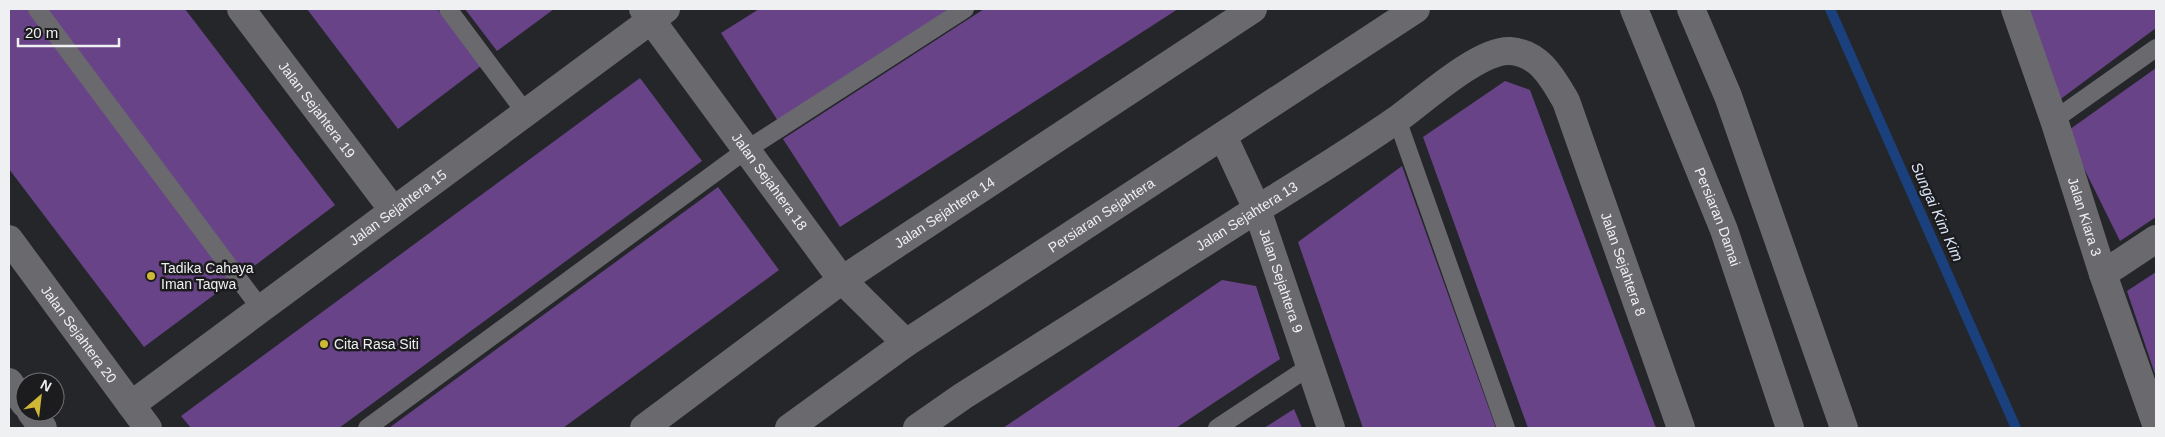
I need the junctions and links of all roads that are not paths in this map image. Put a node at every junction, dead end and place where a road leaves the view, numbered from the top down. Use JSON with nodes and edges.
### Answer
{"nodes":[{"id":1,"x":37,"y":9,"type":"edge"},
{"id":2,"x":241,"y":9,"type":"edge"},
{"id":3,"x":448,"y":9,"type":"edge"},
{"id":4,"x":965,"y":9,"type":"edge"},
{"id":5,"x":1253,"y":9,"type":"edge"},
{"id":6,"x":1416,"y":9,"type":"edge"},
{"id":7,"x":1634,"y":9,"type":"edge"},
{"id":8,"x":1691,"y":9,"type":"edge"},
{"id":9,"x":2015,"y":9,"type":"edge"},
{"id":10,"x":653,"y":12,"type":"edge"},
{"id":11,"x":2156,"y":48,"type":"edge"},
{"id":12,"x":1566,"y":101,"type":"joint"},
{"id":13,"x":525,"y":112,"type":"junction"},
{"id":14,"x":1397,"y":119,"type":"junction"},
{"id":15,"x":2054,"y":120,"type":"junction"},
{"id":16,"x":1224,"y":136,"type":"junction"},
{"id":17,"x":746,"y":150,"type":"junction"},
{"id":18,"x":1257,"y":209,"type":"junction"},
{"id":19,"x":393,"y":210,"type":"junction"},
{"id":20,"x":2156,"y":238,"type":"edge"},
{"id":21,"x":9,"y":239,"type":"edge"},
{"id":22,"x":2103,"y":274,"type":"junction"},
{"id":23,"x":842,"y":280,"type":"junction"},
{"id":24,"x":261,"y":309,"type":"junction"},
{"id":25,"x":906,"y":343,"type":"junction"},
{"id":26,"x":1310,"y":367,"type":"junction"},
{"id":27,"x":131,"y":405,"type":"junction"},
{"id":28,"x":2156,"y":424,"type":"edge"},
{"id":29,"x":148,"y":428,"type":"edge"},
{"id":30,"x":367,"y":428,"type":"edge"},
{"id":31,"x":644,"y":428,"type":"edge"},
{"id":32,"x":789,"y":428,"type":"edge"},
{"id":33,"x":917,"y":428,"type":"edge"},
{"id":34,"x":1217,"y":428,"type":"edge"},
{"id":35,"x":1330,"y":428,"type":"edge"},
{"id":36,"x":1506,"y":428,"type":"edge"},
{"id":37,"x":1681,"y":428,"type":"edge"},
{"id":38,"x":1790,"y":428,"type":"edge"},
{"id":39,"x":1844,"y":428,"type":"edge"}],
"edges":[{"from":1,"to":24,"type":"lane"},
{"from":2,"to":19,"type":"street","name":"Jalan Sejahtera 19"},
{"from":3,"to":13,"type":"lane"},
{"from":4,"to":17,"type":"lane"},
{"from":5,"to":23,"type":"street","name":"Jalan Sejahtera 14"},
{"from":6,"to":16,"type":"street","name":"Persiaran Sejahtera"},
{"from":7,"to":38,"type":"street","name":"Persiaran Damai"},
{"from":8,"to":39,"type":"street"},
{"from":9,"to":15,"type":"street","name":"Jalan Kiara 3"},
{"from":10,"to":13,"type":"street","name":"Jalan Sejahtera 15"},
{"from":10,"to":17,"type":"street","name":"Jalan Sejahtera 18"},
{"from":11,"to":15,"type":"lane"},
{"from":12,"to":14,"type":"street","name":"Jalan Sejahtera 13"},
{"from":12,"to":37,"type":"street","name":"Jalan Sejahtera 8"},
{"from":13,"to":19,"type":"street","name":"Jalan Sejahtera 15"},
{"from":14,"to":18,"type":"street","name":"Jalan Sejahtera 13"},
{"from":14,"to":36,"type":"lane"},
{"from":15,"to":22,"type":"street","name":"Jalan Kiara 3"},
{"from":16,"to":18,"type":"street","name":"Jalan Sejahtera 9"},
{"from":16,"to":25,"type":"street","name":"Persiaran Sejahtera"},
{"from":17,"to":23,"type":"street","name":"Jalan Sejahtera 18"},
{"from":17,"to":30,"type":"lane"},
{"from":18,"to":26,"type":"street","name":"Jalan Sejahtera 9"},
{"from":18,"to":33,"type":"street","name":"Jalan Sejahtera 13"},
{"from":19,"to":24,"type":"street","name":"Jalan Sejahtera 15"},
{"from":20,"to":22,"type":"street"},
{"from":21,"to":27,"type":"street","name":"Jalan Sejahtera 20"},
{"from":22,"to":28,"type":"street","name":"Jalan Kiara 3"},
{"from":23,"to":25,"type":"street","name":"Jalan Sejahtera 18"},
{"from":23,"to":31,"type":"street","name":"Jalan Sejahtera 14"},
{"from":24,"to":27,"type":"street","name":"Jalan Sejahtera 15"},
{"from":25,"to":32,"type":"street","name":"Persiaran Sejahtera"},
{"from":26,"to":34,"type":"lane"},
{"from":26,"to":35,"type":"street","name":"Jalan Sejahtera 9"},
{"from":27,"to":29,"type":"street","name":"Jalan Sejahtera 20"}]}
